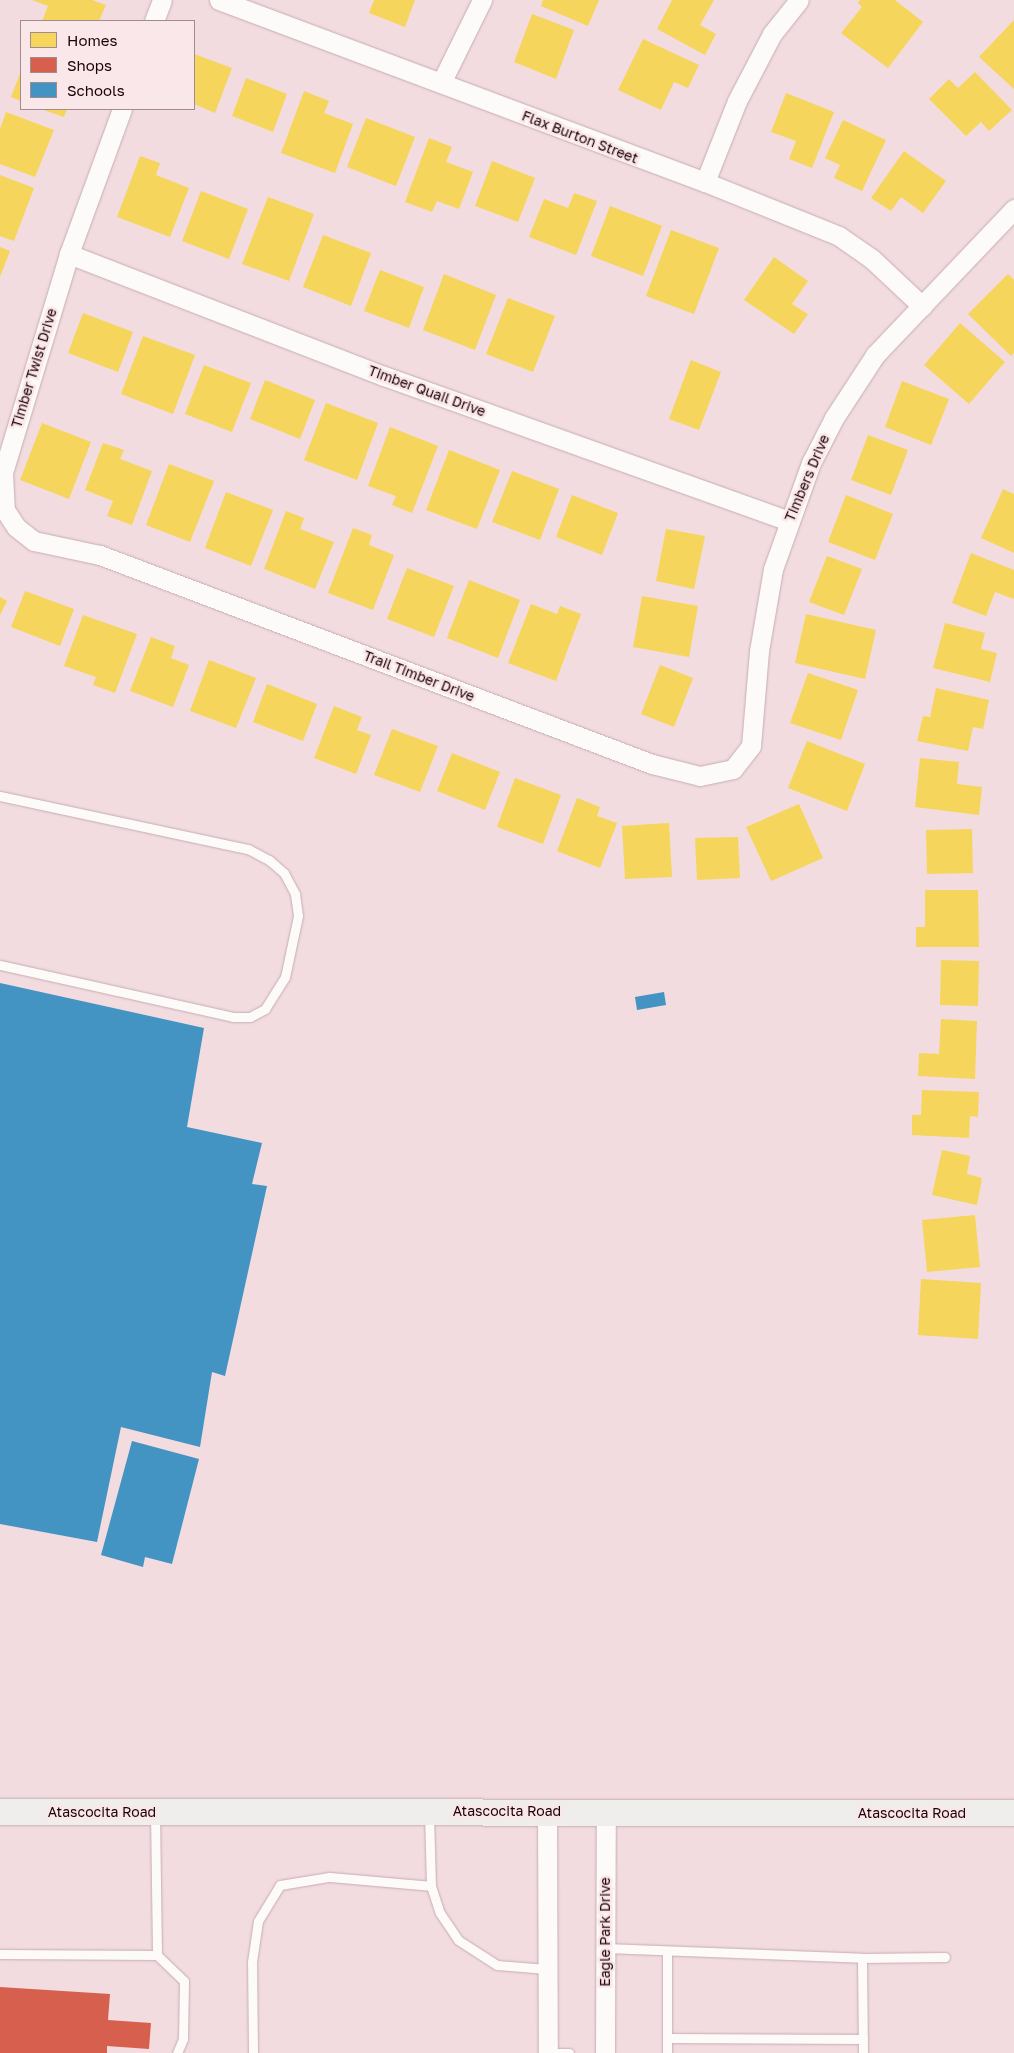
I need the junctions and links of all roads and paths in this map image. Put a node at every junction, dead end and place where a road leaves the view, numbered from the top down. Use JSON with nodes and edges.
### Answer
{"nodes":[{"id":1,"x":162,"y":0,"type":"edge"},
{"id":2,"x":219,"y":0,"type":"edge"},
{"id":3,"x":482,"y":0,"type":"edge"},
{"id":4,"x":799,"y":0,"type":"edge"},
{"id":5,"x":154,"y":20,"type":"edge"},
{"id":6,"x":441,"y":83,"type":"junction"},
{"id":7,"x":122,"y":110,"type":"edge"},
{"id":8,"x":705,"y":182,"type":"junction"},
{"id":9,"x":1014,"y":210,"type":"edge"},
{"id":10,"x":69,"y":254,"type":"junction"},
{"id":11,"x":922,"y":306,"type":"junction"},
{"id":12,"x":788,"y":521,"type":"junction"},
{"id":13,"x":144,"y":572,"type":"joint"},
{"id":14,"x":695,"y":775,"type":"joint"},
{"id":15,"x":0,"y":796,"type":"edge"},
{"id":16,"x":0,"y":965,"type":"edge"},
{"id":17,"x":429,"y":1811,"type":"junction"},
{"id":18,"x":546,"y":1811,"type":"junction"},
{"id":19,"x":606,"y":1811,"type":"junction"},
{"id":20,"x":0,"y":1812,"type":"edge"},
{"id":21,"x":155,"y":1812,"type":"junction"},
{"id":22,"x":1014,"y":1813,"type":"edge"},
{"id":23,"x":431,"y":1886,"type":"junction"},
{"id":24,"x":605,"y":1948,"type":"junction"},
{"id":25,"x":667,"y":1951,"type":"junction"},
{"id":26,"x":0,"y":1954,"type":"edge"},
{"id":27,"x":157,"y":1955,"type":"junction"},
{"id":28,"x":944,"y":1957,"type":"dead end"},
{"id":29,"x":862,"y":1958,"type":"junction"},
{"id":30,"x":548,"y":1969,"type":"junction"},
{"id":31,"x":666,"y":2038,"type":"junction"},
{"id":32,"x":863,"y":2039,"type":"junction"},
{"id":33,"x":178,"y":2053,"type":"edge"},
{"id":34,"x":253,"y":2053,"type":"edge"},
{"id":35,"x":548,"y":2053,"type":"edge"},
{"id":36,"x":569,"y":2053,"type":"edge"},
{"id":37,"x":605,"y":2053,"type":"edge"},
{"id":38,"x":667,"y":2053,"type":"edge"},
{"id":39,"x":863,"y":2053,"type":"edge"}],
"edges":[{"from":1,"to":5,"type":"street"},
{"from":2,"to":6,"type":"street","name":"Flax Burton Street"},
{"from":3,"to":6,"type":"street"},
{"from":4,"to":8,"type":"street"},
{"from":6,"to":8,"type":"street","name":"Flax Burton Street"},
{"from":7,"to":10,"type":"street","name":"Timber Twist Drive"},
{"from":8,"to":11,"type":"street","name":"Flax Burton Street"},
{"from":9,"to":11,"type":"street","name":"Timbers Drive"},
{"from":10,"to":12,"type":"street","name":"Timber Quail Drive"},
{"from":10,"to":13,"type":"street","name":"Timber Twist Drive"},
{"from":11,"to":12,"type":"street","name":"Timbers Drive"},
{"from":12,"to":14,"type":"street","name":"Timbers Drive"},
{"from":13,"to":14,"type":"street","name":"Trail Timber Drive"},
{"from":15,"to":16,"type":"lane"},
{"from":17,"to":18,"type":"main road","name":"Atascocita Road"},
{"from":17,"to":21,"type":"main road","name":"Atascocita Road"},
{"from":17,"to":23,"type":"lane"},
{"from":18,"to":19,"type":"main road","name":"Atascocita Road"},
{"from":18,"to":30,"type":"street"},
{"from":19,"to":22,"type":"main road","name":"Atascocita Road"},
{"from":19,"to":24,"type":"street","name":"Eagle Park Drive"},
{"from":20,"to":21,"type":"main road","name":"Atascocita Road"},
{"from":21,"to":27,"type":"lane"},
{"from":23,"to":30,"type":"lane"},
{"from":23,"to":34,"type":"lane"},
{"from":24,"to":25,"type":"lane"},
{"from":24,"to":37,"type":"street","name":"Eagle Park Drive"},
{"from":25,"to":29,"type":"lane"},
{"from":25,"to":31,"type":"lane"},
{"from":26,"to":27,"type":"lane"},
{"from":27,"to":33,"type":"lane"},
{"from":28,"to":29,"type":"lane"},
{"from":29,"to":32,"type":"lane"},
{"from":30,"to":35,"type":"street"},
{"from":31,"to":32,"type":"lane"},
{"from":31,"to":38,"type":"lane"},
{"from":32,"to":39,"type":"lane"},
{"from":35,"to":36,"type":"lane"}]}
